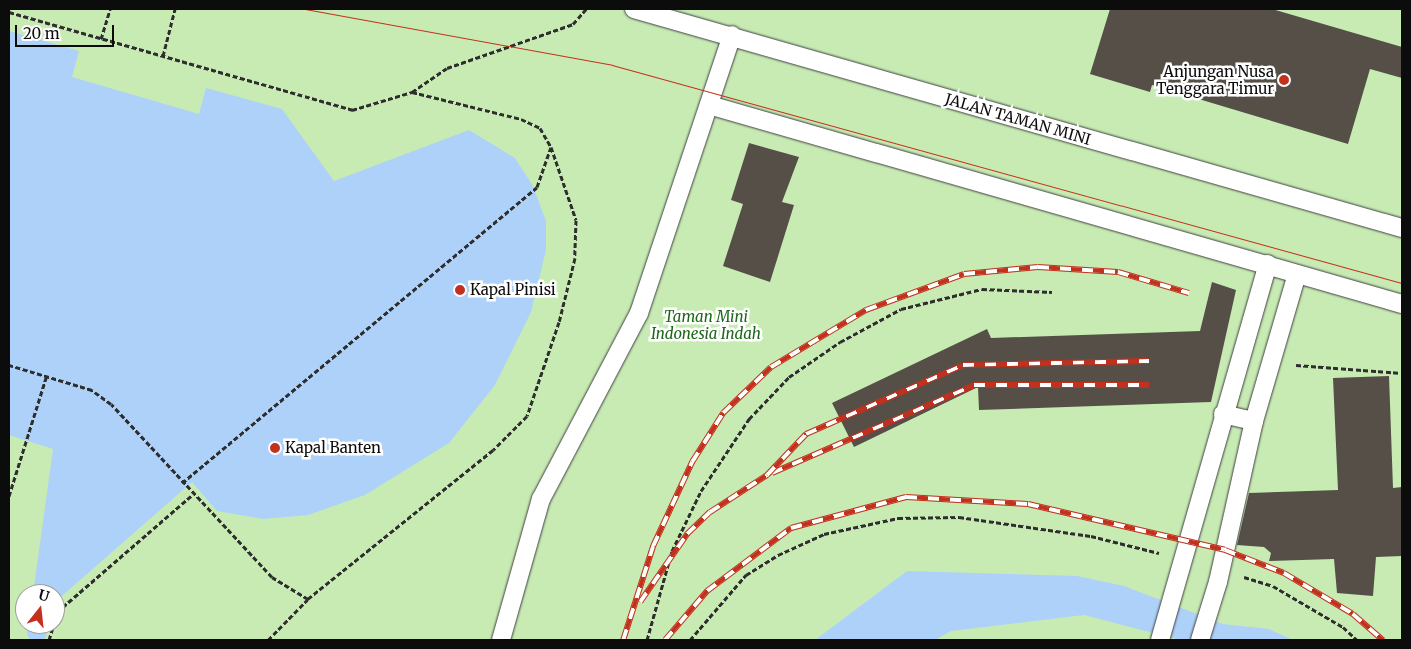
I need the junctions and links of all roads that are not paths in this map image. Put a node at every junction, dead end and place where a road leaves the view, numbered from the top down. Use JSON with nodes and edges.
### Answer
{"nodes":[{"id":1,"x":634,"y":9,"type":"edge"},
{"id":2,"x":732,"y":35,"type":"junction"},
{"id":3,"x":710,"y":105,"type":"junction"},
{"id":4,"x":1402,"y":228,"type":"edge"},
{"id":5,"x":1268,"y":264,"type":"junction"},
{"id":6,"x":1297,"y":274,"type":"junction"},
{"id":7,"x":1402,"y":304,"type":"edge"},
{"id":8,"x":1222,"y":414,"type":"junction"},
{"id":9,"x":1254,"y":421,"type":"junction"},
{"id":10,"x":501,"y":640,"type":"edge"},
{"id":11,"x":1160,"y":640,"type":"edge"},
{"id":12,"x":1200,"y":640,"type":"edge"}],
"edges":[{"from":1,"to":2,"type":"lane","name":"JALAN TAMAN MINI"},
{"from":2,"to":3,"type":"lane"},
{"from":2,"to":4,"type":"lane","name":"JALAN TAMAN MINI"},
{"from":3,"to":5,"type":"lane"},
{"from":3,"to":10,"type":"lane"},
{"from":5,"to":6,"type":"lane"},
{"from":5,"to":8,"type":"lane"},
{"from":6,"to":7,"type":"lane"},
{"from":6,"to":9,"type":"lane"},
{"from":8,"to":9,"type":"lane"},
{"from":8,"to":11,"type":"lane"},
{"from":9,"to":12,"type":"lane"}]}
